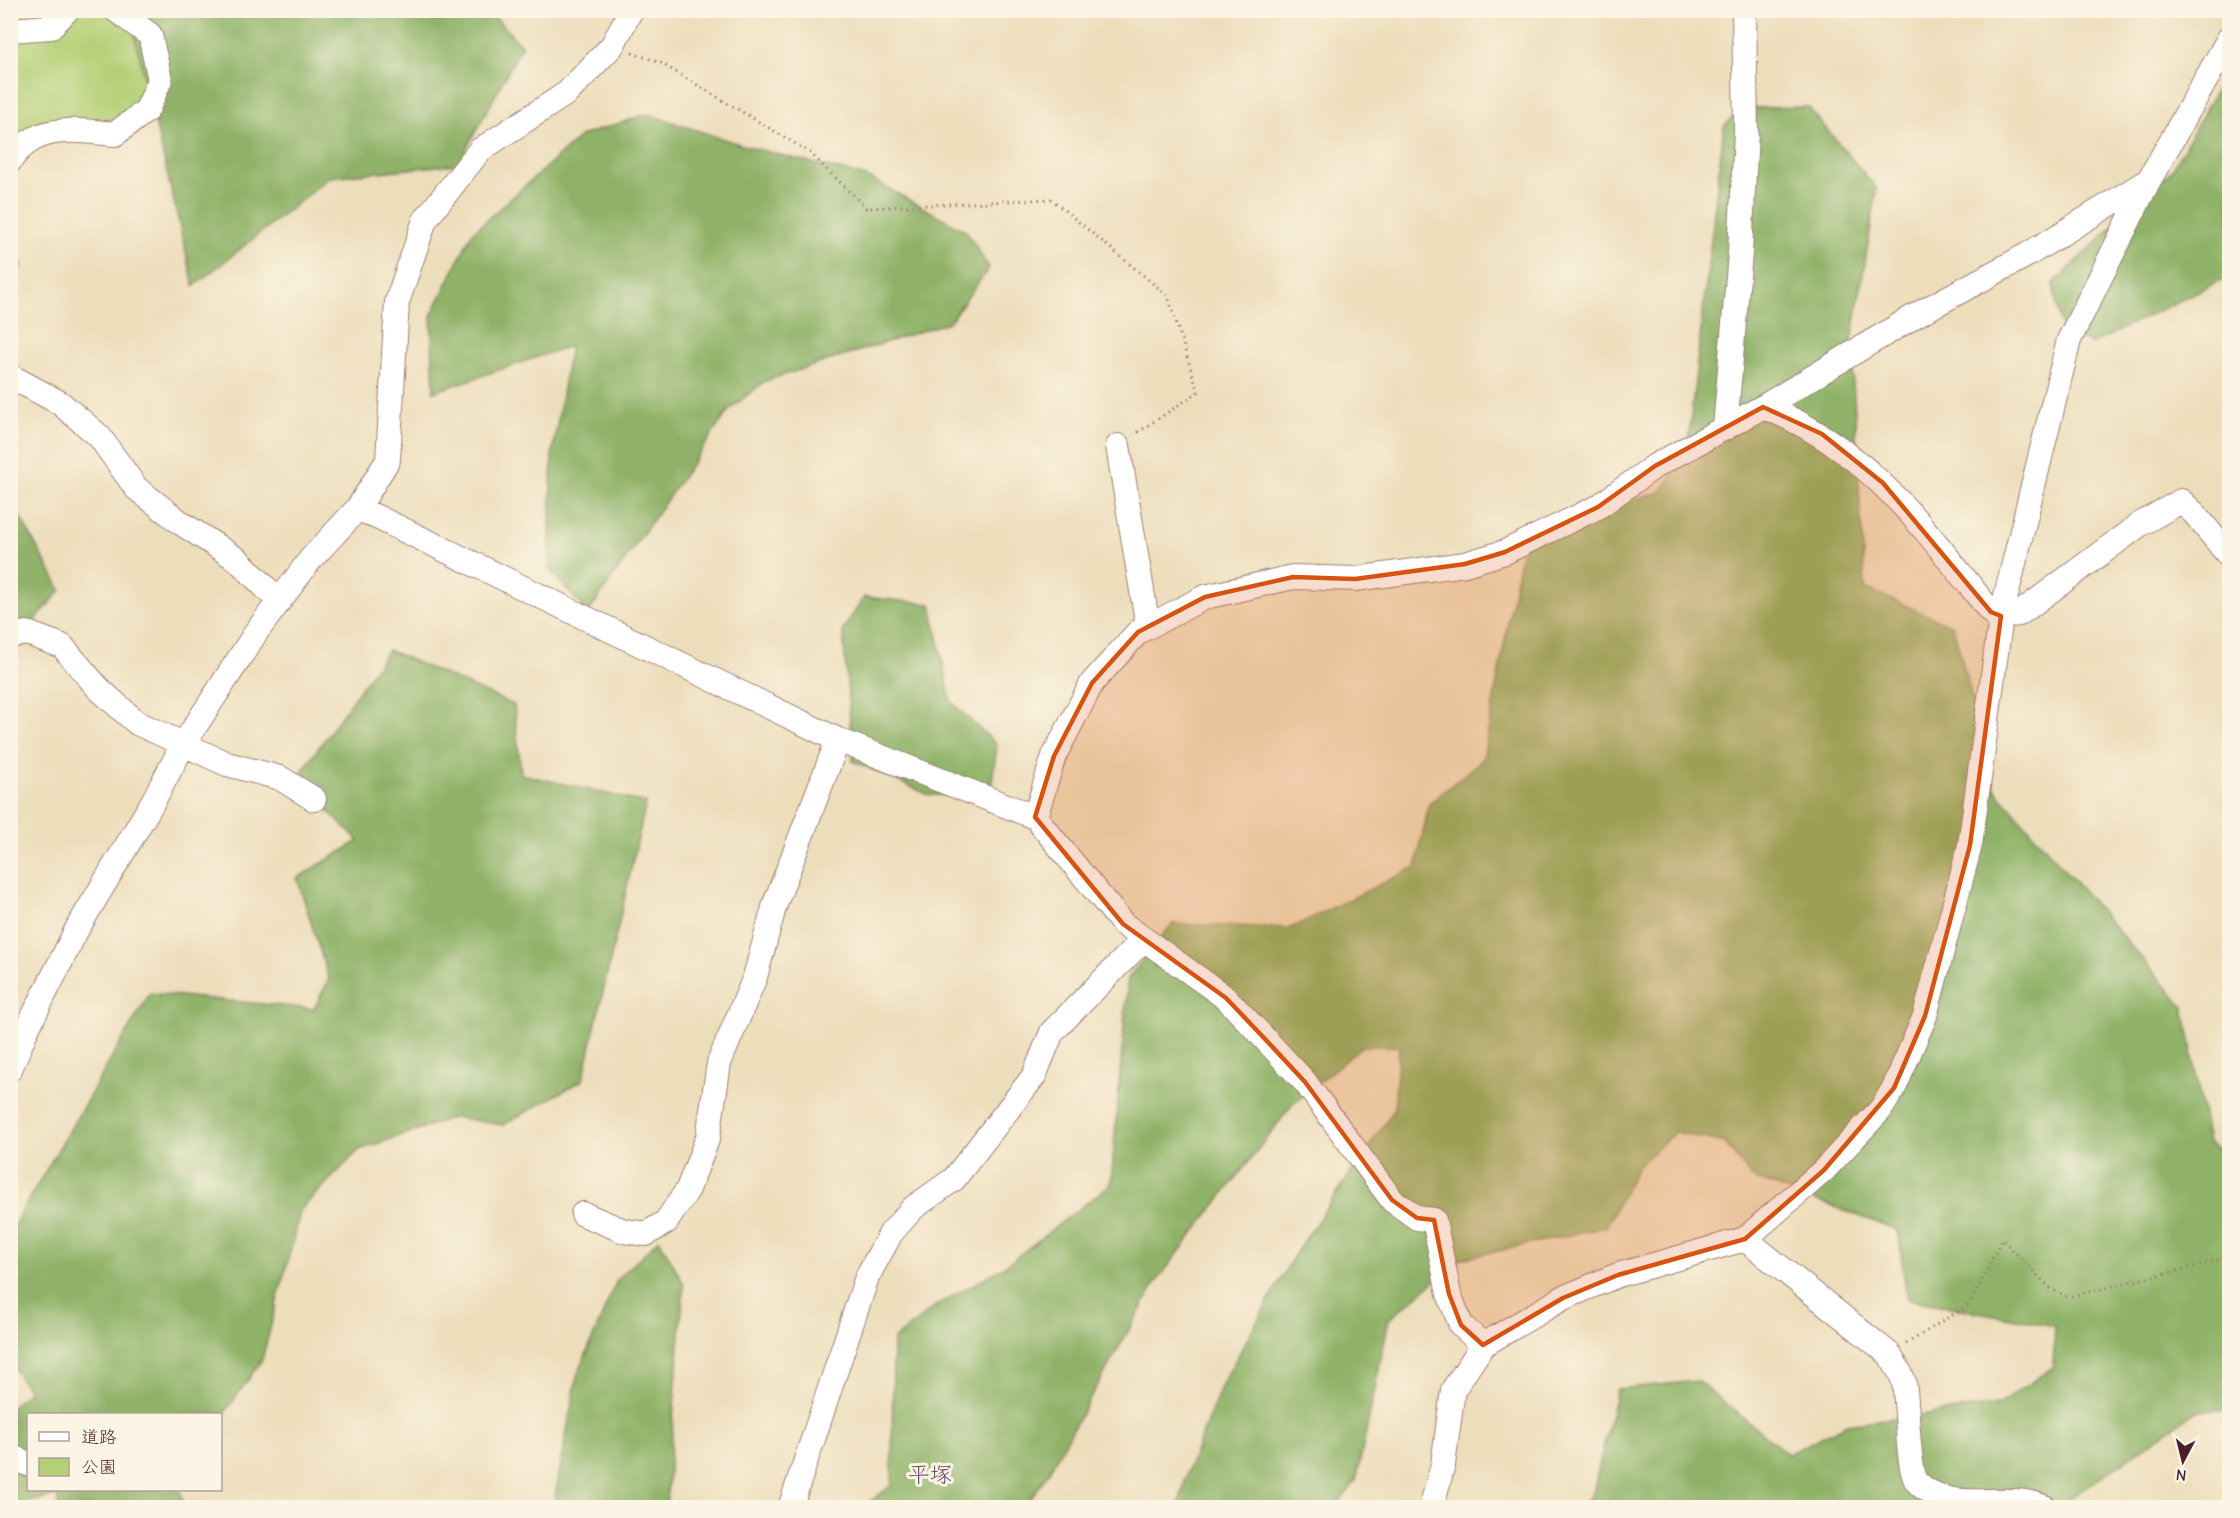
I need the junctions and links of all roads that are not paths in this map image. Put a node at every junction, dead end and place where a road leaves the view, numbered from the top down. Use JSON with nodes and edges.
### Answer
{"nodes":[{"id":1,"x":67,"y":10,"type":"edge"},
{"id":2,"x":116,"y":10,"type":"edge"},
{"id":3,"x":632,"y":10,"type":"edge"},
{"id":4,"x":1744,"y":10,"type":"edge"},
{"id":5,"x":10,"y":30,"type":"edge"},
{"id":6,"x":2229,"y":38,"type":"edge"},
{"id":7,"x":10,"y":161,"type":"edge"},
{"id":8,"x":2149,"y":180,"type":"junction"},
{"id":9,"x":10,"y":376,"type":"edge"},
{"id":10,"x":1763,"y":407,"type":"junction"},
{"id":11,"x":1725,"y":428,"type":"junction"},
{"id":12,"x":1118,"y":446,"type":"road end"},
{"id":13,"x":358,"y":508,"type":"junction"},
{"id":14,"x":2229,"y":557,"type":"edge"},
{"id":15,"x":279,"y":601,"type":"junction"},
{"id":16,"x":2001,"y":616,"type":"junction"},
{"id":17,"x":1148,"y":627,"type":"junction"},
{"id":18,"x":10,"y":636,"type":"edge"},
{"id":19,"x":838,"y":740,"type":"junction"},
{"id":20,"x":183,"y":745,"type":"junction"},
{"id":21,"x":314,"y":799,"type":"dead end"},
{"id":22,"x":1035,"y":817,"type":"junction"},
{"id":23,"x":1143,"y":940,"type":"junction"},
{"id":24,"x":10,"y":1070,"type":"edge"},
{"id":25,"x":583,"y":1214,"type":"dead end"},
{"id":26,"x":1745,"y":1239,"type":"junction"},
{"id":27,"x":1483,"y":1345,"type":"junction"},
{"id":28,"x":10,"y":1456,"type":"edge"},
{"id":29,"x":27,"y":1464,"type":"edge"},
{"id":30,"x":790,"y":1508,"type":"edge"},
{"id":31,"x":1431,"y":1508,"type":"edge"},
{"id":32,"x":2046,"y":1508,"type":"edge"}],
"edges":[{"from":1,"to":5,"type":"street"},
{"from":2,"to":7,"type":"street"},
{"from":3,"to":13,"type":"street"},
{"from":4,"to":11,"type":"street"},
{"from":6,"to":8,"type":"street"},
{"from":8,"to":10,"type":"street"},
{"from":8,"to":16,"type":"street"},
{"from":9,"to":15,"type":"street"},
{"from":10,"to":11,"type":"street"},
{"from":10,"to":16,"type":"street"},
{"from":11,"to":17,"type":"street"},
{"from":12,"to":17,"type":"street"},
{"from":13,"to":15,"type":"street"},
{"from":13,"to":19,"type":"street"},
{"from":14,"to":16,"type":"street"},
{"from":15,"to":20,"type":"street"},
{"from":16,"to":26,"type":"street"},
{"from":17,"to":22,"type":"street"},
{"from":18,"to":20,"type":"street"},
{"from":19,"to":22,"type":"street"},
{"from":19,"to":25,"type":"street"},
{"from":20,"to":21,"type":"street"},
{"from":20,"to":24,"type":"street"},
{"from":22,"to":23,"type":"street"},
{"from":23,"to":27,"type":"street"},
{"from":23,"to":30,"type":"street"},
{"from":26,"to":27,"type":"street"},
{"from":26,"to":32,"type":"street"},
{"from":27,"to":31,"type":"street"},
{"from":28,"to":29,"type":"street"}]}
